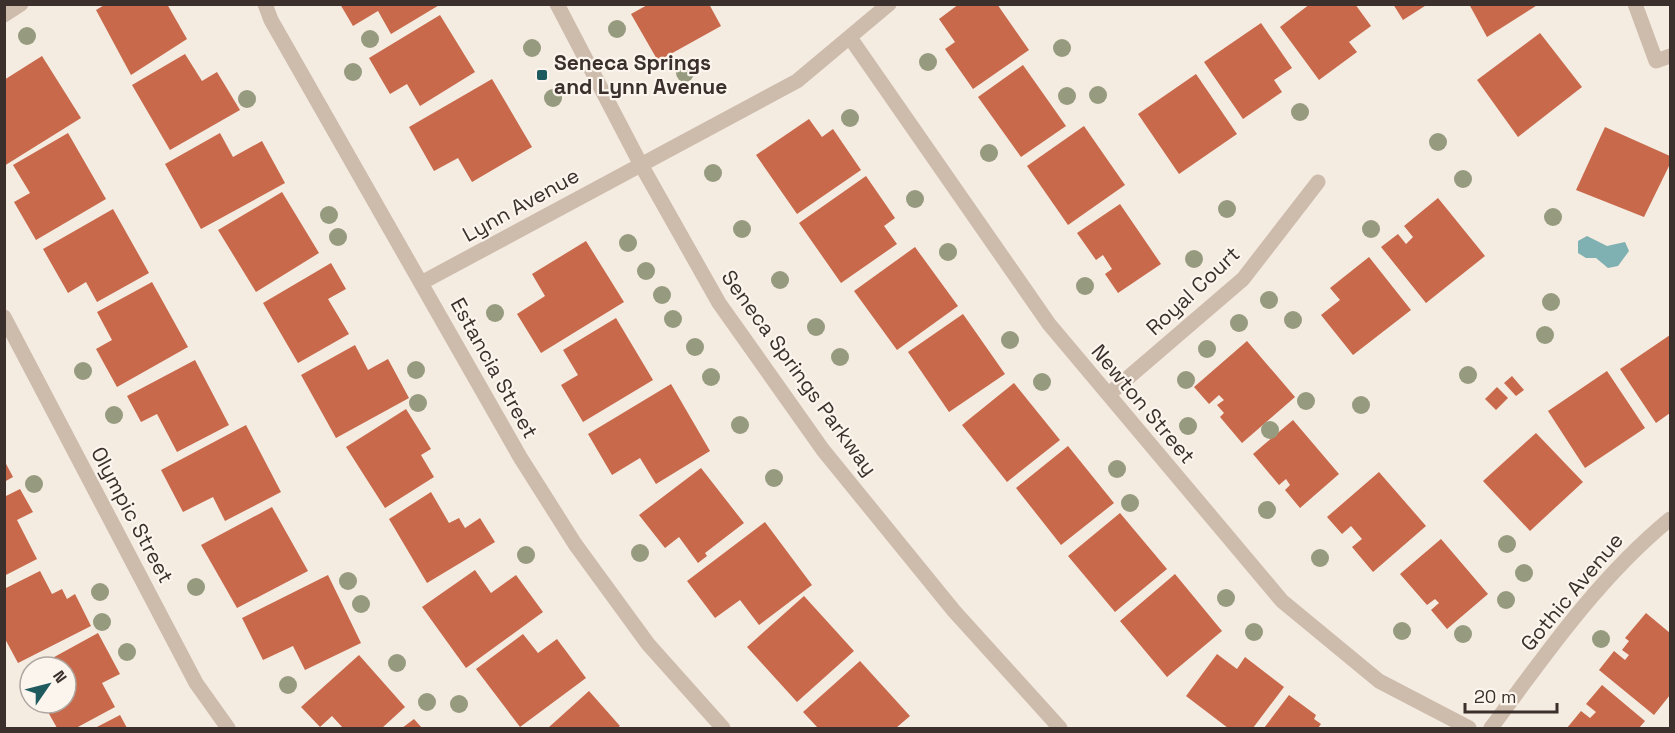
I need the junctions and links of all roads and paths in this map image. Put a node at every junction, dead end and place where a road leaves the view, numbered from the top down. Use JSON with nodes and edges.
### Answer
{"nodes":[{"id":1,"x":21,"y":4,"type":"edge"},
{"id":2,"x":265,"y":4,"type":"edge"},
{"id":3,"x":557,"y":4,"type":"edge"},
{"id":4,"x":889,"y":4,"type":"edge"},
{"id":5,"x":1635,"y":4,"type":"edge"},
{"id":6,"x":4,"y":15,"type":"edge"},
{"id":7,"x":850,"y":39,"type":"junction"},
{"id":8,"x":1671,"y":56,"type":"edge"},
{"id":9,"x":640,"y":163,"type":"junction"},
{"id":10,"x":1318,"y":182,"type":"dead end"},
{"id":11,"x":421,"y":283,"type":"junction"},
{"id":12,"x":4,"y":317,"type":"edge"},
{"id":13,"x":1109,"y":394,"type":"junction"},
{"id":14,"x":1671,"y":519,"type":"edge"},
{"id":15,"x":228,"y":729,"type":"edge"},
{"id":16,"x":723,"y":729,"type":"edge"},
{"id":17,"x":1060,"y":729,"type":"edge"},
{"id":18,"x":1469,"y":729,"type":"edge"},
{"id":19,"x":1491,"y":729,"type":"edge"}],
"edges":[{"from":1,"to":6,"type":"street"},
{"from":2,"to":11,"type":"street","name":"Estancia Street"},
{"from":3,"to":9,"type":"street","name":"Seneca Springs Parkway"},
{"from":4,"to":7,"type":"street","name":"Lynn Avenue"},
{"from":5,"to":8,"type":"street"},
{"from":7,"to":9,"type":"street","name":"Lynn Avenue"},
{"from":7,"to":13,"type":"street","name":"Newton Street"},
{"from":9,"to":11,"type":"street","name":"Lynn Avenue"},
{"from":9,"to":17,"type":"street","name":"Seneca Springs Parkway"},
{"from":10,"to":13,"type":"street","name":"Royal Court"},
{"from":11,"to":16,"type":"street","name":"Estancia Street"},
{"from":12,"to":15,"type":"street","name":"Olympic Street"},
{"from":13,"to":18,"type":"street","name":"Newton Street"},
{"from":14,"to":19,"type":"street","name":"Gothic Avenue"}]}
